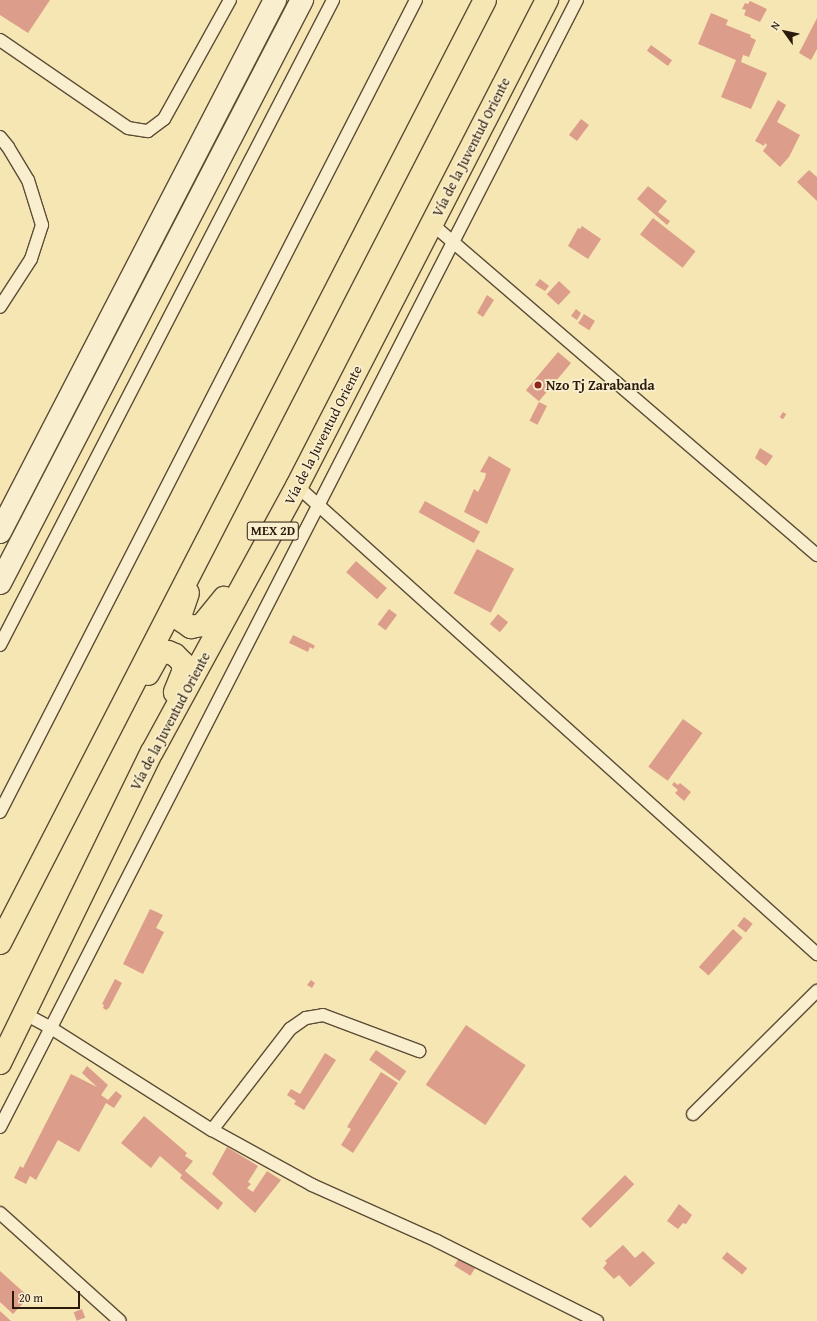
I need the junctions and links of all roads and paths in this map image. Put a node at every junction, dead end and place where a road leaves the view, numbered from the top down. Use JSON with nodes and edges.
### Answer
{"nodes":[{"id":1,"x":230,"y":0,"type":"edge"},
{"id":2,"x":275,"y":0,"type":"edge"},
{"id":3,"x":302,"y":0,"type":"edge"},
{"id":4,"x":333,"y":0,"type":"edge"},
{"id":5,"x":416,"y":0,"type":"edge"},
{"id":6,"x":485,"y":0,"type":"edge"},
{"id":7,"x":547,"y":0,"type":"edge"},
{"id":8,"x":577,"y":0,"type":"edge"},
{"id":9,"x":0,"y":40,"type":"edge"},
{"id":10,"x":0,"y":137,"type":"edge"},
{"id":11,"x":432,"y":224,"type":"junction"},
{"id":12,"x":453,"y":243,"type":"junction"},
{"id":13,"x":0,"y":307,"type":"edge"},
{"id":14,"x":297,"y":486,"type":"junction"},
{"id":15,"x":318,"y":505,"type":"junction"},
{"id":16,"x":0,"y":532,"type":"edge"},
{"id":17,"x":206,"y":540,"type":"junction"},
{"id":18,"x":817,"y":555,"type":"edge"},
{"id":19,"x":255,"y":564,"type":"junction"},
{"id":20,"x":0,"y":583,"type":"edge"},
{"id":21,"x":0,"y":645,"type":"edge"},
{"id":22,"x":108,"y":732,"type":"junction"},
{"id":23,"x":152,"y":752,"type":"junction"},
{"id":24,"x":0,"y":812,"type":"edge"},
{"id":25,"x":0,"y":943,"type":"edge"},
{"id":26,"x":817,"y":954,"type":"edge"},
{"id":27,"x":817,"y":991,"type":"edge"},
{"id":28,"x":25,"y":1014,"type":"junction"},
{"id":29,"x":51,"y":1028,"type":"junction"},
{"id":30,"x":419,"y":1051,"type":"dead end"},
{"id":31,"x":0,"y":1063,"type":"edge"},
{"id":32,"x":692,"y":1114,"type":"dead end"},
{"id":33,"x":0,"y":1127,"type":"edge"},
{"id":34,"x":212,"y":1130,"type":"junction"},
{"id":35,"x":0,"y":1213,"type":"edge"},
{"id":36,"x":120,"y":1321,"type":"edge"},
{"id":37,"x":597,"y":1321,"type":"edge"}],
"edges":[{"from":1,"to":9,"type":"lane"},
{"from":2,"to":16,"type":"main road"},
{"from":3,"to":20,"type":"main road"},
{"from":4,"to":21,"type":"lane"},
{"from":5,"to":24,"type":"lane"},
{"from":6,"to":17,"type":"highway"},
{"from":7,"to":11,"type":"highway","name":"Vía de la Juventud Oriente","number":"MEX 2D"},
{"from":8,"to":12,"type":"lane"},
{"from":10,"to":13,"type":"lane"},
{"from":11,"to":12,"type":"lane"},
{"from":11,"to":14,"type":"highway","name":"Vía de la Juventud Oriente","number":"MEX 2D"},
{"from":12,"to":15,"type":"lane"},
{"from":12,"to":18,"type":"lane"},
{"from":14,"to":15,"type":"lane"},
{"from":14,"to":19,"type":"highway","name":"Vía de la Juventud Oriente","number":"MEX 2D"},
{"from":15,"to":26,"type":"lane"},
{"from":15,"to":29,"type":"lane"},
{"from":17,"to":19,"type":"highway"},
{"from":17,"to":22,"type":"highway"},
{"from":19,"to":23,"type":"highway","name":"Vía de la Juventud Oriente","number":"MEX 2D"},
{"from":22,"to":23,"type":"highway"},
{"from":22,"to":25,"type":"highway"},
{"from":23,"to":28,"type":"highway","name":"Vía de la Juventud Oriente","number":"MEX 2D"},
{"from":27,"to":32,"type":"lane"},
{"from":28,"to":29,"type":"lane"},
{"from":28,"to":31,"type":"highway","name":"Vía de la Juventud Oriente","number":"MEX 2D"},
{"from":29,"to":33,"type":"lane"},
{"from":29,"to":34,"type":"lane"},
{"from":30,"to":34,"type":"lane"},
{"from":34,"to":37,"type":"lane"},
{"from":35,"to":36,"type":"lane"}]}
